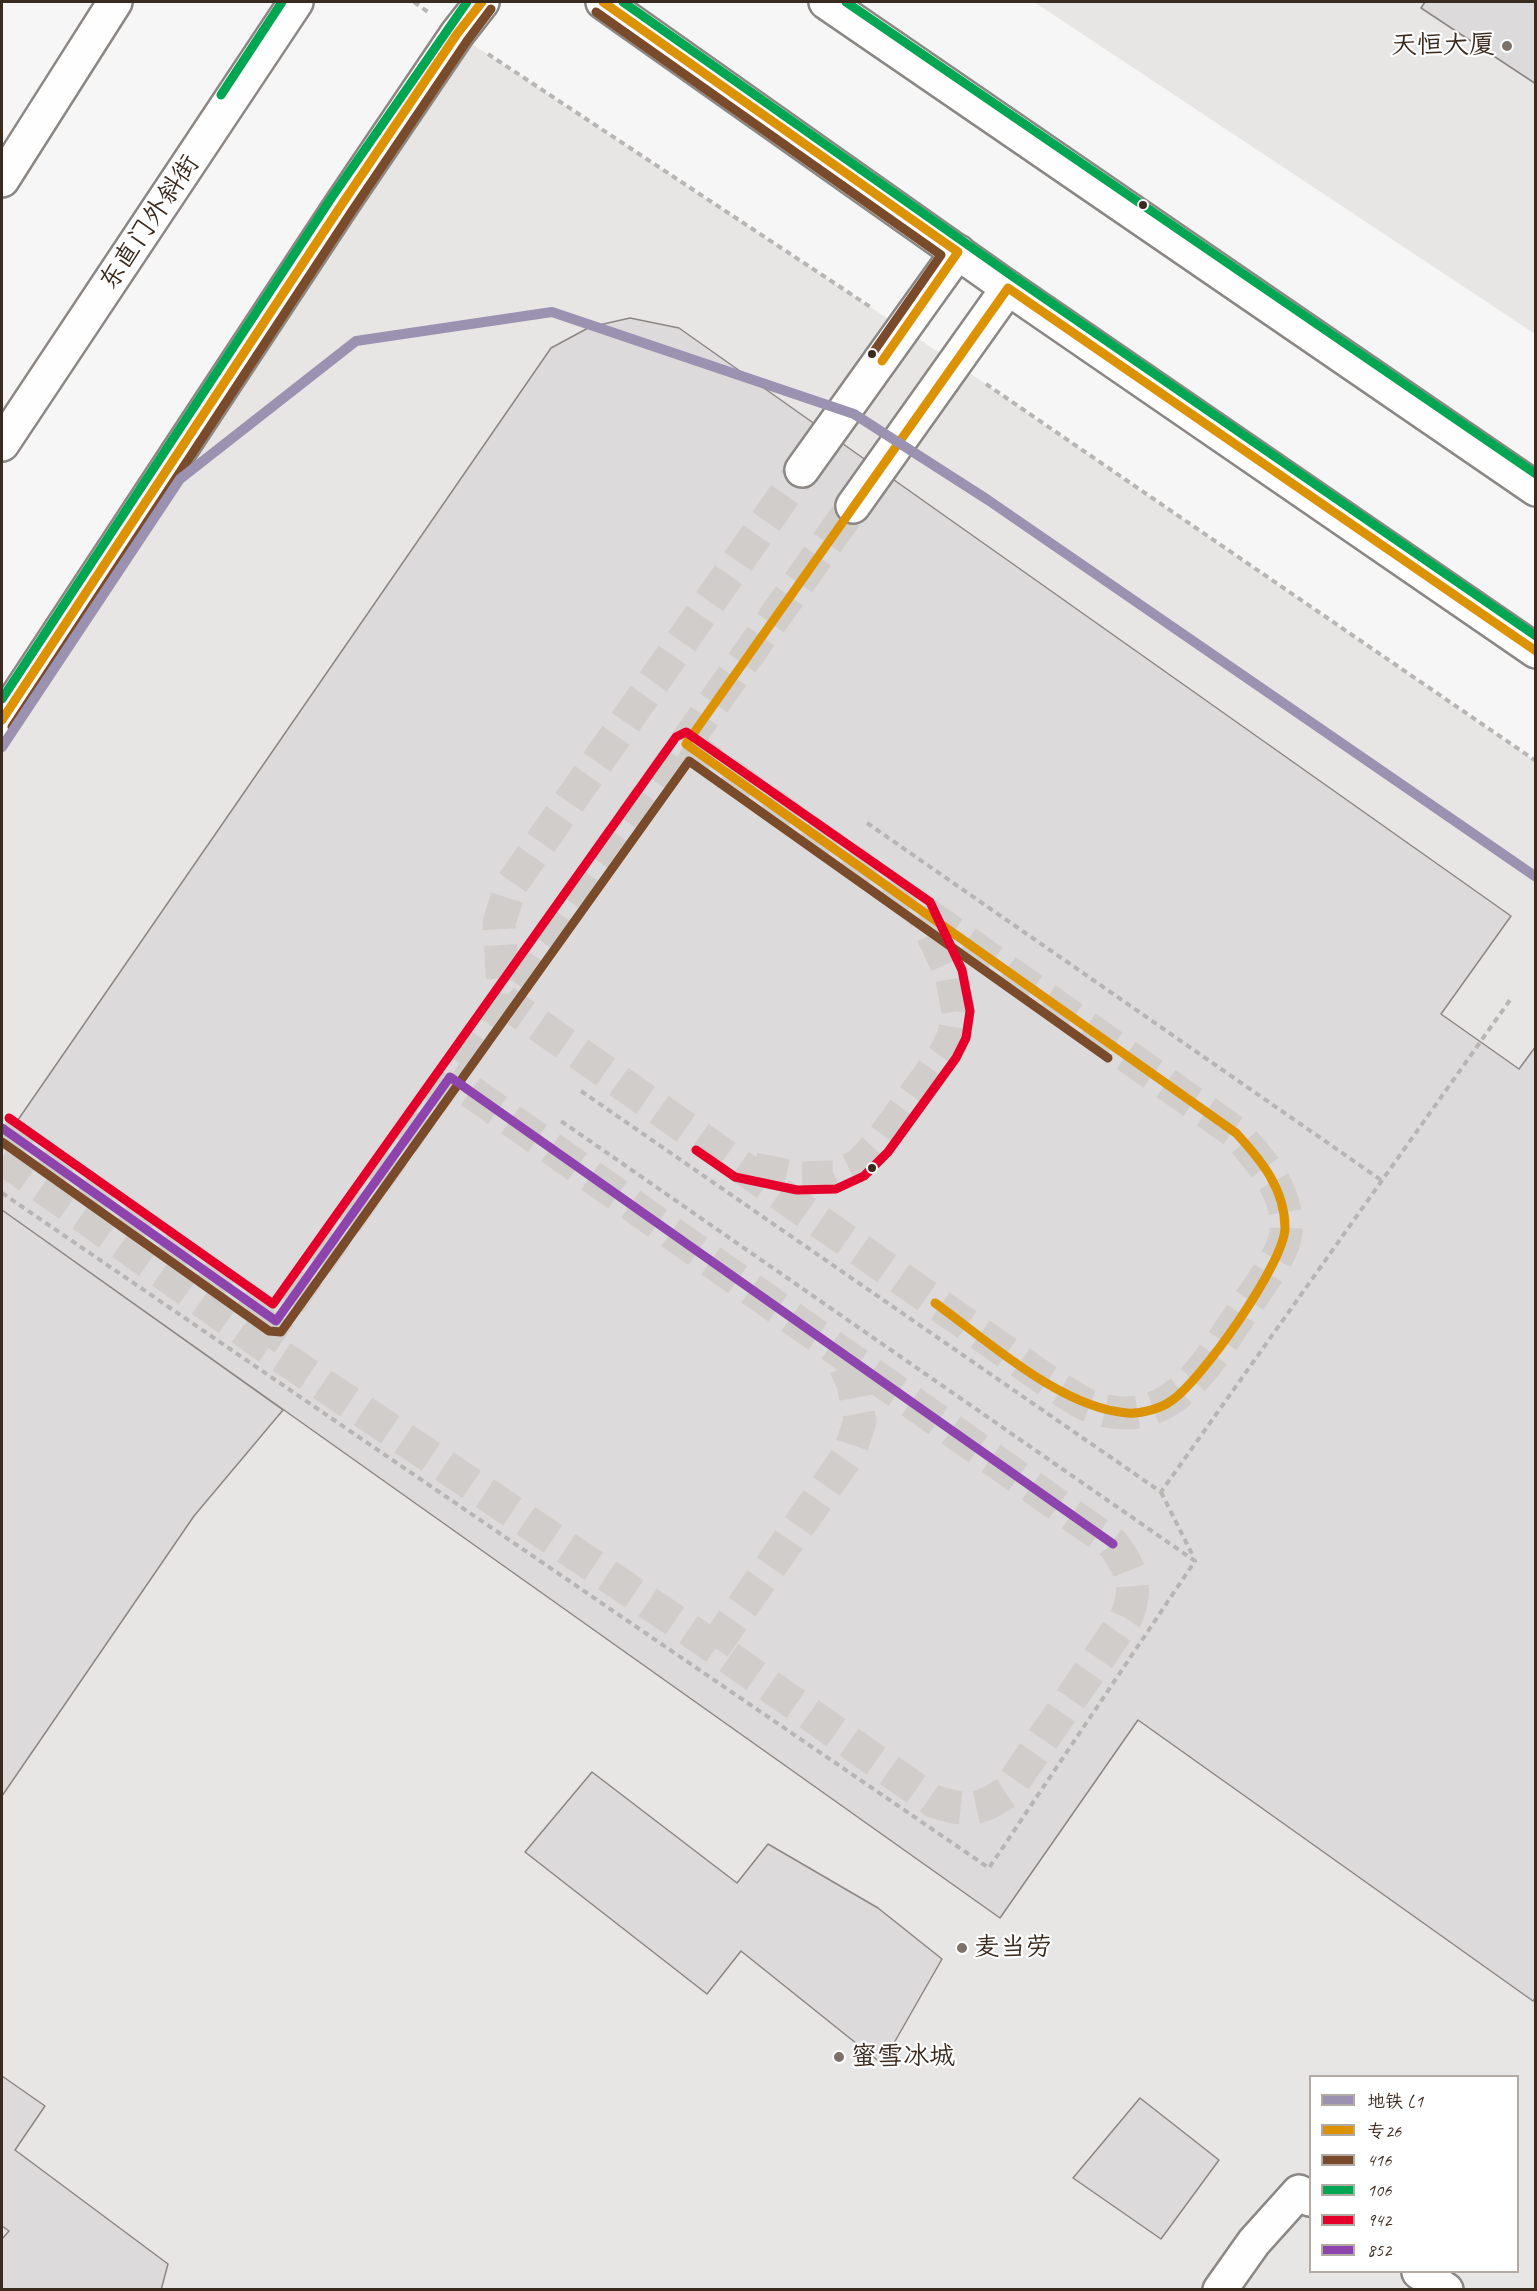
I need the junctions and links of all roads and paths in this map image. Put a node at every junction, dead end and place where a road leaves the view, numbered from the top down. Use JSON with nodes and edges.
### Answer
{"nodes":[{"id":1,"x":115,"y":2,"type":"edge"},
{"id":2,"x":296,"y":2,"type":"edge"},
{"id":3,"x":482,"y":2,"type":"edge"},
{"id":4,"x":603,"y":2,"type":"edge"},
{"id":5,"x":826,"y":2,"type":"edge"},
{"id":6,"x":2,"y":180,"type":"edge"},
{"id":7,"x":958,"y":252,"type":"junction"},
{"id":8,"x":1008,"y":288,"type":"junction"},
{"id":9,"x":2,"y":444,"type":"edge"},
{"id":10,"x":802,"y":470,"type":"tunnel mouth"},
{"id":11,"x":1536,"y":489,"type":"edge"},
{"id":12,"x":853,"y":506,"type":"tunnel mouth"},
{"id":13,"x":1536,"y":651,"type":"edge"},
{"id":14,"x":2,"y":720,"type":"edge"},
{"id":15,"x":867,"y":823,"type":"dead end"},
{"id":16,"x":1510,"y":1000,"type":"dead end"},
{"id":17,"x":581,"y":1091,"type":"dead end"},
{"id":18,"x":561,"y":1121,"type":"dead end"},
{"id":19,"x":1382,"y":1180,"type":"junction"},
{"id":20,"x":2,"y":1193,"type":"edge"},
{"id":21,"x":1161,"y":1492,"type":"junction"},
{"id":22,"x":1195,"y":1561,"type":"junction"},
{"id":23,"x":1309,"y":2198,"type":"edge"},
{"id":24,"x":1422,"y":2273,"type":"edge"},
{"id":25,"x":1220,"y":2289,"type":"edge"},
{"id":26,"x":1446,"y":2289,"type":"edge"}],
"edges":[{"from":1,"to":6,"type":"main road"},
{"from":2,"to":9,"type":"main road","name":"东直门外斜街"},
{"from":3,"to":14,"type":"main road"},
{"from":4,"to":7,"type":"main road"},
{"from":5,"to":11,"type":"main road"},
{"from":7,"to":8,"type":"main road"},
{"from":7,"to":10,"type":"main road"},
{"from":8,"to":12,"type":"main road"},
{"from":8,"to":13,"type":"main road"},
{"from":15,"to":19,"type":"path"},
{"from":16,"to":19,"type":"path"},
{"from":17,"to":21,"type":"path"},
{"from":18,"to":22,"type":"path"},
{"from":19,"to":21,"type":"path"},
{"from":20,"to":22,"type":"path"},
{"from":21,"to":22,"type":"path"},
{"from":23,"to":25,"type":"main road"},
{"from":24,"to":26,"type":"main road"}]}
